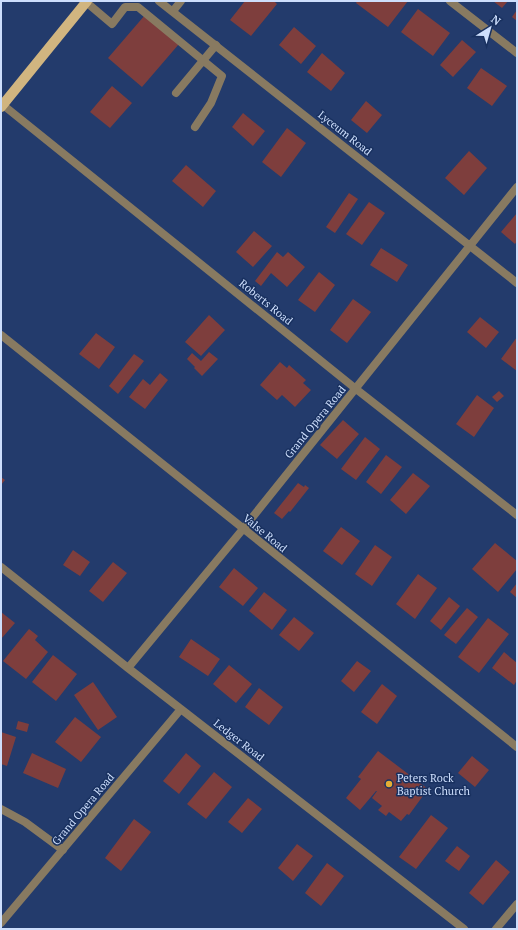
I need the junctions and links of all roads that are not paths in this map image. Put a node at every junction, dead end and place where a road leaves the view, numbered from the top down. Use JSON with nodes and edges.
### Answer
{"nodes":[{"id":1,"x":160,"y":1,"type":"edge"},
{"id":2,"x":180,"y":1,"type":"edge"},
{"id":3,"x":450,"y":1,"type":"edge"},
{"id":4,"x":87,"y":2,"type":"edge"},
{"id":5,"x":173,"y":11,"type":"junction"},
{"id":6,"x":216,"y":45,"type":"junction"},
{"id":7,"x":517,"y":53,"type":"edge"},
{"id":8,"x":204,"y":60,"type":"junction"},
{"id":9,"x":176,"y":92,"type":"dead end"},
{"id":10,"x":2,"y":106,"type":"edge"},
{"id":11,"x":195,"y":127,"type":"dead end"},
{"id":12,"x":517,"y":187,"type":"edge"},
{"id":13,"x":469,"y":245,"type":"junction"},
{"id":14,"x":517,"y":283,"type":"edge"},
{"id":15,"x":1,"y":335,"type":"edge"},
{"id":16,"x":356,"y":388,"type":"junction"},
{"id":17,"x":517,"y":514,"type":"edge"},
{"id":18,"x":243,"y":529,"type":"junction"},
{"id":19,"x":1,"y":567,"type":"edge"},
{"id":20,"x":128,"y":668,"type":"junction"},
{"id":21,"x":181,"y":709,"type":"junction"},
{"id":22,"x":517,"y":747,"type":"edge"},
{"id":23,"x":1,"y":809,"type":"edge"},
{"id":24,"x":63,"y":850,"type":"junction"},
{"id":25,"x":517,"y":904,"type":"edge"},
{"id":26,"x":1,"y":923,"type":"edge"},
{"id":27,"x":464,"y":929,"type":"edge"},
{"id":28,"x":496,"y":929,"type":"edge"}],
"edges":[{"from":1,"to":5,"type":"street","name":"Lyceum Road"},
{"from":2,"to":5,"type":"street"},
{"from":3,"to":7,"type":"street"},
{"from":4,"to":8,"type":"street"},
{"from":4,"to":10,"type":"main road"},
{"from":5,"to":6,"type":"street","name":"Lyceum Road"},
{"from":6,"to":8,"type":"street"},
{"from":6,"to":13,"type":"street","name":"Lyceum Road"},
{"from":8,"to":9,"type":"street"},
{"from":8,"to":11,"type":"street"},
{"from":10,"to":16,"type":"street","name":"Roberts Road"},
{"from":12,"to":13,"type":"street","name":"Grand Opera Road"},
{"from":13,"to":14,"type":"street","name":"Lyceum Road"},
{"from":13,"to":16,"type":"street","name":"Grand Opera Road"},
{"from":15,"to":18,"type":"street","name":"Valse Road"},
{"from":16,"to":17,"type":"street","name":"Roberts Road"},
{"from":16,"to":18,"type":"street","name":"Grand Opera Road"},
{"from":18,"to":20,"type":"street","name":"Grand Opera Road"},
{"from":18,"to":22,"type":"street","name":"Valse Road"},
{"from":19,"to":20,"type":"street","name":"Ledger Road"},
{"from":20,"to":21,"type":"street","name":"Ledger Road"},
{"from":21,"to":24,"type":"street","name":"Grand Opera Road"},
{"from":21,"to":27,"type":"street","name":"Ledger Road"},
{"from":23,"to":24,"type":"street"},
{"from":24,"to":26,"type":"street","name":"Grand Opera Road"},
{"from":25,"to":28,"type":"street"}]}
